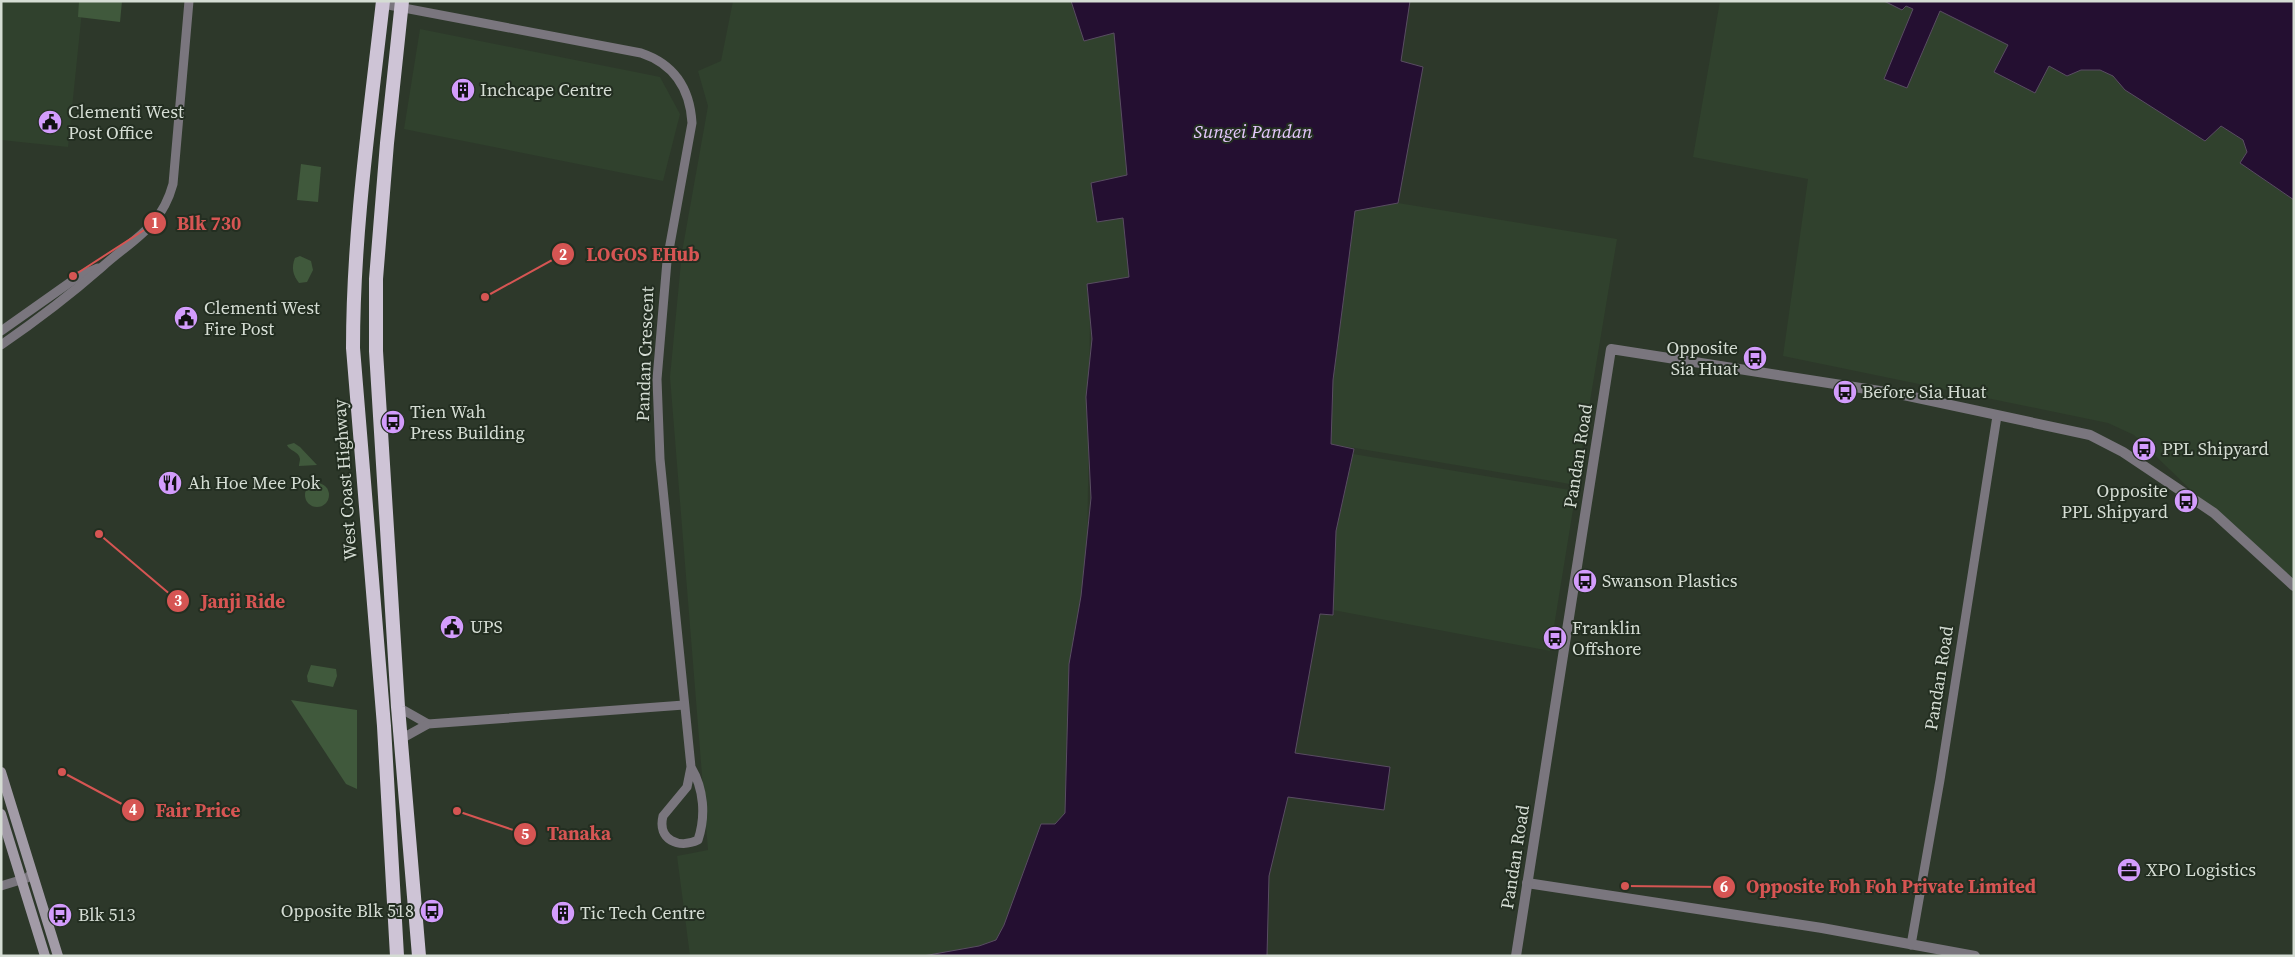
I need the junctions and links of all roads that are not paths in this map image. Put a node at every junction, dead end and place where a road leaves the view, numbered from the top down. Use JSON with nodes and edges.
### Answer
{"nodes":[{"id":1,"x":189,"y":1,"type":"edge"},
{"id":2,"x":383,"y":2,"type":"edge"},
{"id":3,"x":402,"y":4,"type":"edge"},
{"id":4,"x":103,"y":266,"type":"junction"},
{"id":5,"x":1,"y":331,"type":"edge"},
{"id":6,"x":1,"y":345,"type":"edge"},
{"id":7,"x":1997,"y":416,"type":"junction"},
{"id":8,"x":386,"y":520,"type":"junction"},
{"id":9,"x":368,"y":523,"type":"junction"},
{"id":10,"x":2294,"y":586,"type":"edge"},
{"id":11,"x":684,"y":704,"type":"junction"},
{"id":12,"x":398,"y":707,"type":"junction"},
{"id":13,"x":428,"y":724,"type":"junction"},
{"id":14,"x":401,"y":739,"type":"junction"},
{"id":15,"x":691,"y":767,"type":"junction"},
{"id":16,"x":1,"y":772,"type":"edge"},
{"id":17,"x":1,"y":814,"type":"edge"},
{"id":18,"x":27,"y":876,"type":"junction"},
{"id":19,"x":1527,"y":883,"type":"junction"},
{"id":20,"x":1,"y":886,"type":"edge"},
{"id":21,"x":50,"y":933,"type":"junction"},
{"id":22,"x":39,"y":937,"type":"junction"},
{"id":23,"x":1911,"y":945,"type":"junction"},
{"id":24,"x":45,"y":956,"type":"edge"},
{"id":25,"x":58,"y":956,"type":"edge"},
{"id":26,"x":396,"y":956,"type":"edge"},
{"id":27,"x":419,"y":956,"type":"edge"},
{"id":28,"x":1516,"y":956,"type":"edge"},
{"id":29,"x":1975,"y":956,"type":"edge"}],
"edges":[{"from":1,"to":4,"type":"street"},
{"from":2,"to":3,"type":"street","name":"Pandan Crescent"},
{"from":2,"to":9,"type":"highway","name":"West Coast Highway"},
{"from":3,"to":8,"type":"highway"},
{"from":3,"to":11,"type":"street","name":"Pandan Crescent"},
{"from":4,"to":5,"type":"street"},
{"from":4,"to":6,"type":"street"},
{"from":7,"to":10,"type":"street","name":"Pandan Road"},
{"from":7,"to":19,"type":"street","name":"Pandan Road"},
{"from":7,"to":23,"type":"street","name":"Pandan Road"},
{"from":8,"to":9,"type":"highway"},
{"from":8,"to":12,"type":"highway"},
{"from":9,"to":26,"type":"highway","name":"West Coast Highway"},
{"from":11,"to":13,"type":"street"},
{"from":11,"to":15,"type":"street","name":"Pandan Crescent"},
{"from":12,"to":13,"type":"street"},
{"from":12,"to":14,"type":"highway"},
{"from":13,"to":14,"type":"street"},
{"from":14,"to":27,"type":"highway"},
{"from":15,"to":15,"type":"street","name":"Pandan Crescent"},
{"from":16,"to":18,"type":"main road"},
{"from":17,"to":18,"type":"main road"},
{"from":18,"to":20,"type":"street"},
{"from":18,"to":21,"type":"main road"},
{"from":18,"to":22,"type":"main road"},
{"from":19,"to":23,"type":"street"},
{"from":19,"to":28,"type":"street","name":"Pandan Road"},
{"from":21,"to":22,"type":"main road"},
{"from":21,"to":25,"type":"main road"},
{"from":22,"to":24,"type":"main road"},
{"from":23,"to":29,"type":"street"}]}
